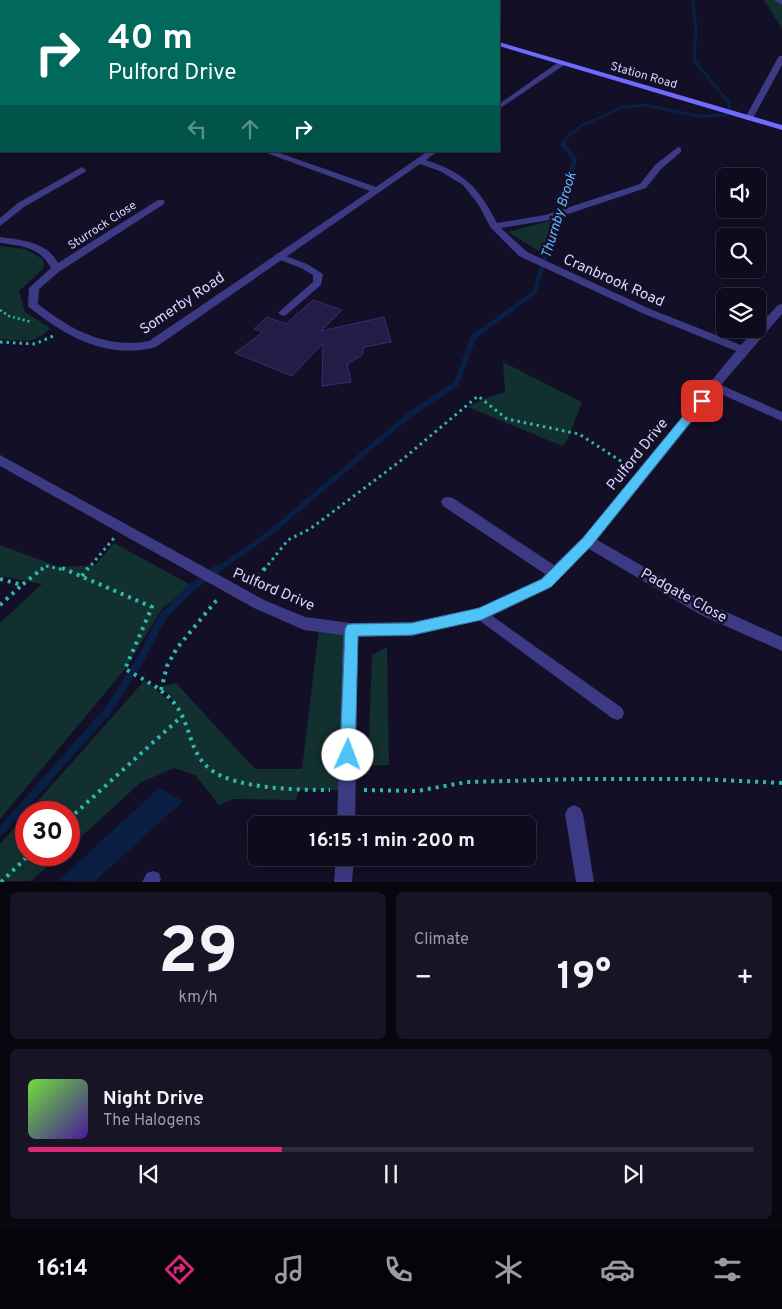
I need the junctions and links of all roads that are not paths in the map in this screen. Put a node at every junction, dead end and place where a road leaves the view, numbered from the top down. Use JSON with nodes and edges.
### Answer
{"nodes":[{"id":1,"x":777,"y":0,"type":"edge"},
{"id":2,"x":782,"y":3,"type":"edge"},
{"id":3,"x":500,"y":44,"type":"edge"},
{"id":4,"x":781,"y":61,"type":"edge"},
{"id":5,"x":563,"y":63,"type":"junction"},
{"id":6,"x":500,"y":106,"type":"edge"},
{"id":7,"x":748,"y":118,"type":"junction"},
{"id":8,"x":782,"y":128,"type":"edge"},
{"id":9,"x":678,"y":150,"type":"dead end"},
{"id":10,"x":272,"y":152,"type":"edge"},
{"id":11,"x":432,"y":152,"type":"edge"},
{"id":12,"x":419,"y":161,"type":"junction"},
{"id":13,"x":82,"y":170,"type":"dead end"},
{"id":14,"x":376,"y":190,"type":"junction"},
{"id":15,"x":160,"y":202,"type":"dead end"},
{"id":16,"x":0,"y":223,"type":"edge"},
{"id":17,"x":494,"y":226,"type":"junction"},
{"id":18,"x":0,"y":240,"type":"edge"},
{"id":19,"x":278,"y":256,"type":"junction"},
{"id":20,"x":56,"y":269,"type":"junction"},
{"id":21,"x":782,"y":307,"type":"edge"},
{"id":22,"x":282,"y":313,"type":"dead end"},
{"id":23,"x":743,"y":350,"type":"junction"},
{"id":24,"x":714,"y":386,"type":"junction"},
{"id":25,"x":782,"y":417,"type":"edge"},
{"id":26,"x":0,"y":460,"type":"edge"},
{"id":27,"x":448,"y":502,"type":"dead end"},
{"id":28,"x":588,"y":541,"type":"junction"},
{"id":29,"x":556,"y":574,"type":"junction"},
{"id":30,"x":481,"y":614,"type":"junction"},
{"id":31,"x":351,"y":630,"type":"junction"},
{"id":32,"x":782,"y":644,"type":"edge"},
{"id":33,"x":617,"y":713,"type":"dead end"},
{"id":34,"x":574,"y":814,"type":"dead end"},
{"id":35,"x":346,"y":816,"type":"edge"},
{"id":36,"x":344,"y":866,"type":"edge"},
{"id":37,"x":343,"y":882,"type":"edge"},
{"id":38,"x":585,"y":882,"type":"edge"}],
"edges":[{"from":1,"to":2,"type":"street"},
{"from":3,"to":5,"type":"street","name":"Station Road"},
{"from":4,"to":7,"type":"street"},
{"from":5,"to":6,"type":"street"},
{"from":5,"to":7,"type":"street","name":"Station Road"},
{"from":7,"to":8,"type":"street","name":"Station Road"},
{"from":9,"to":17,"type":"street"},
{"from":10,"to":14,"type":"street"},
{"from":11,"to":12,"type":"street","name":"Somerby Road"},
{"from":12,"to":14,"type":"street","name":"Somerby Road"},
{"from":12,"to":17,"type":"street","name":"Cranbrook Road"},
{"from":13,"to":16,"type":"street"},
{"from":14,"to":19,"type":"street","name":"Somerby Road"},
{"from":15,"to":20,"type":"street","name":"Sturrock Close"},
{"from":17,"to":23,"type":"street","name":"Cranbrook Road"},
{"from":18,"to":20,"type":"street"},
{"from":19,"to":20,"type":"street","name":"Somerby Road"},
{"from":19,"to":22,"type":"lane"},
{"from":21,"to":23,"type":"street","name":"Pulford Drive"},
{"from":23,"to":24,"type":"street","name":"Pulford Drive"},
{"from":24,"to":25,"type":"street"},
{"from":24,"to":28,"type":"street","name":"Pulford Drive"},
{"from":26,"to":31,"type":"street","name":"Pulford Drive"},
{"from":27,"to":29,"type":"street"},
{"from":28,"to":29,"type":"street","name":"Pulford Drive"},
{"from":28,"to":32,"type":"street","name":"Padgate Close"},
{"from":29,"to":30,"type":"street","name":"Pulford Drive"},
{"from":30,"to":31,"type":"street","name":"Pulford Drive"},
{"from":30,"to":33,"type":"lane"},
{"from":31,"to":35,"type":"street"},
{"from":34,"to":38,"type":"street"},
{"from":36,"to":37,"type":"street"}]}
